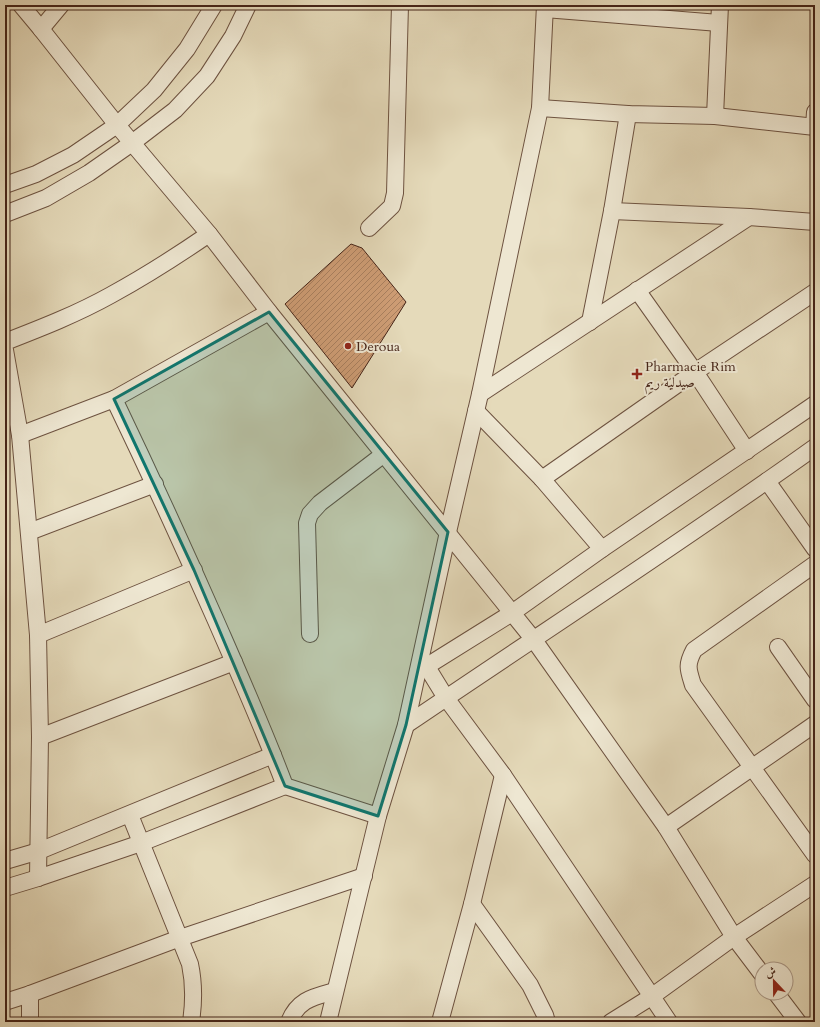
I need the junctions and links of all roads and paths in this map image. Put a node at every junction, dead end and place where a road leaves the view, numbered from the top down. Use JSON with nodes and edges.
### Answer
{"nodes":[{"id":1,"x":21,"y":5,"type":"edge"},
{"id":2,"x":60,"y":5,"type":"edge"},
{"id":3,"x":214,"y":5,"type":"edge"},
{"id":4,"x":248,"y":5,"type":"edge"},
{"id":5,"x":400,"y":5,"type":"edge"},
{"id":6,"x":720,"y":5,"type":"edge"},
{"id":7,"x":545,"y":7,"type":"edge"},
{"id":8,"x":719,"y":23,"type":"junction"},
{"id":9,"x":41,"y":29,"type":"junction"},
{"id":10,"x":540,"y":108,"type":"junction"},
{"id":11,"x":628,"y":114,"type":"junction"},
{"id":12,"x":715,"y":116,"type":"junction"},
{"id":13,"x":815,"y":122,"type":"edge"},
{"id":14,"x":117,"y":126,"type":"junction"},
{"id":15,"x":132,"y":143,"type":"junction"},
{"id":16,"x":5,"y":185,"type":"edge"},
{"id":17,"x":612,"y":211,"type":"junction"},
{"id":18,"x":5,"y":214,"type":"edge"},
{"id":19,"x":749,"y":217,"type":"junction"},
{"id":20,"x":815,"y":222,"type":"edge"},
{"id":21,"x":369,"y":228,"type":"dead end"},
{"id":22,"x":208,"y":234,"type":"junction"},
{"id":23,"x":637,"y":290,"type":"junction"},
{"id":24,"x":815,"y":292,"type":"edge"},
{"id":25,"x":269,"y":312,"type":"junction"},
{"id":26,"x":590,"y":322,"type":"junction"},
{"id":27,"x":5,"y":342,"type":"edge"},
{"id":28,"x":5,"y":350,"type":"edge"},
{"id":29,"x":695,"y":372,"type":"junction"},
{"id":30,"x":480,"y":394,"type":"junction"},
{"id":31,"x":114,"y":399,"type":"junction"},
{"id":32,"x":815,"y":404,"type":"edge"},
{"id":33,"x":476,"y":411,"type":"junction"},
{"id":34,"x":20,"y":435,"type":"junction"},
{"id":35,"x":815,"y":447,"type":"edge"},
{"id":36,"x":747,"y":451,"type":"junction"},
{"id":37,"x":384,"y":454,"type":"junction"},
{"id":38,"x":542,"y":479,"type":"junction"},
{"id":39,"x":767,"y":481,"type":"junction"},
{"id":40,"x":155,"y":484,"type":"junction"},
{"id":41,"x":29,"y":532,"type":"junction"},
{"id":42,"x":448,"y":532,"type":"junction"},
{"id":43,"x":602,"y":549,"type":"junction"},
{"id":44,"x":815,"y":549,"type":"edge"},
{"id":45,"x":815,"y":564,"type":"edge"},
{"id":46,"x":194,"y":570,"type":"junction"},
{"id":47,"x":512,"y":613,"type":"junction"},
{"id":48,"x":310,"y":634,"type":"dead end"},
{"id":49,"x":38,"y":635,"type":"junction"},
{"id":50,"x":534,"y":640,"type":"junction"},
{"id":51,"x":778,"y":647,"type":"dead end"},
{"id":52,"x":234,"y":662,"type":"junction"},
{"id":53,"x":423,"y":669,"type":"junction"},
{"id":54,"x":446,"y":698,"type":"junction"},
{"id":55,"x":815,"y":700,"type":"edge"},
{"id":56,"x":406,"y":724,"type":"junction"},
{"id":57,"x":815,"y":724,"type":"edge"},
{"id":58,"x":40,"y":737,"type":"junction"},
{"id":59,"x":273,"y":755,"type":"junction"},
{"id":60,"x":753,"y":767,"type":"junction"},
{"id":61,"x":503,"y":775,"type":"junction"},
{"id":62,"x":285,"y":786,"type":"junction"},
{"id":63,"x":130,"y":815,"type":"junction"},
{"id":64,"x":378,"y":816,"type":"junction"},
{"id":65,"x":666,"y":827,"type":"junction"},
{"id":66,"x":141,"y":843,"type":"junction"},
{"id":67,"x":39,"y":851,"type":"junction"},
{"id":68,"x":815,"y":855,"type":"edge"},
{"id":69,"x":5,"y":860,"type":"edge"},
{"id":70,"x":364,"y":876,"type":"junction"},
{"id":71,"x":38,"y":878,"type":"junction"},
{"id":72,"x":815,"y":884,"type":"edge"},
{"id":73,"x":5,"y":888,"type":"edge"},
{"id":74,"x":472,"y":904,"type":"junction"},
{"id":75,"x":734,"y":937,"type":"junction"},
{"id":76,"x":180,"y":938,"type":"junction"},
{"id":77,"x":754,"y":963,"type":"edge"},
{"id":78,"x":335,"y":991,"type":"junction"},
{"id":79,"x":30,"y":994,"type":"junction"},
{"id":80,"x":651,"y":997,"type":"junction"},
{"id":81,"x":782,"y":1001,"type":"edge"},
{"id":82,"x":5,"y":1002,"type":"edge"},
{"id":83,"x":30,"y":1022,"type":"edge"},
{"id":84,"x":191,"y":1022,"type":"edge"},
{"id":85,"x":289,"y":1022,"type":"edge"},
{"id":86,"x":328,"y":1022,"type":"edge"},
{"id":87,"x":440,"y":1022,"type":"edge"},
{"id":88,"x":547,"y":1022,"type":"edge"},
{"id":89,"x":611,"y":1022,"type":"edge"},
{"id":90,"x":669,"y":1022,"type":"edge"},
{"id":91,"x":798,"y":1022,"type":"edge"}],
"edges":[{"from":1,"to":9,"type":"street"},
{"from":2,"to":9,"type":"street"},
{"from":3,"to":14,"type":"street"},
{"from":4,"to":15,"type":"street"},
{"from":5,"to":21,"type":"street"},
{"from":6,"to":8,"type":"street"},
{"from":7,"to":8,"type":"street"},
{"from":7,"to":10,"type":"street"},
{"from":8,"to":12,"type":"street"},
{"from":9,"to":14,"type":"street"},
{"from":10,"to":11,"type":"street"},
{"from":10,"to":30,"type":"street"},
{"from":11,"to":12,"type":"street"},
{"from":11,"to":17,"type":"street"},
{"from":12,"to":13,"type":"street"},
{"from":14,"to":15,"type":"street"},
{"from":14,"to":16,"type":"street"},
{"from":15,"to":18,"type":"street"},
{"from":15,"to":22,"type":"street"},
{"from":17,"to":19,"type":"street"},
{"from":17,"to":26,"type":"street"},
{"from":19,"to":20,"type":"street"},
{"from":19,"to":23,"type":"street"},
{"from":22,"to":25,"type":"street"},
{"from":22,"to":27,"type":"street"},
{"from":23,"to":26,"type":"street"},
{"from":23,"to":29,"type":"street"},
{"from":24,"to":29,"type":"street"},
{"from":25,"to":31,"type":"street"},
{"from":25,"to":37,"type":"street"},
{"from":26,"to":30,"type":"street"},
{"from":28,"to":34,"type":"street"},
{"from":29,"to":36,"type":"street"},
{"from":29,"to":38,"type":"street"},
{"from":30,"to":33,"type":"street"},
{"from":31,"to":34,"type":"street"},
{"from":31,"to":40,"type":"street"},
{"from":32,"to":36,"type":"street"},
{"from":33,"to":38,"type":"street"},
{"from":33,"to":42,"type":"street"},
{"from":34,"to":41,"type":"street"},
{"from":35,"to":39,"type":"street"},
{"from":36,"to":43,"type":"street"},
{"from":37,"to":42,"type":"street"},
{"from":37,"to":48,"type":"street"},
{"from":38,"to":43,"type":"street"},
{"from":39,"to":44,"type":"street"},
{"from":39,"to":50,"type":"street"},
{"from":40,"to":41,"type":"street"},
{"from":40,"to":46,"type":"street"},
{"from":41,"to":49,"type":"street"},
{"from":42,"to":47,"type":"street"},
{"from":42,"to":53,"type":"street"},
{"from":43,"to":47,"type":"street"},
{"from":45,"to":60,"type":"street"},
{"from":46,"to":49,"type":"street"},
{"from":46,"to":52,"type":"street"},
{"from":47,"to":50,"type":"street"},
{"from":47,"to":53,"type":"street"},
{"from":49,"to":58,"type":"street"},
{"from":50,"to":54,"type":"street"},
{"from":50,"to":65,"type":"street"},
{"from":51,"to":55,"type":"street"},
{"from":52,"to":58,"type":"street"},
{"from":52,"to":59,"type":"street"},
{"from":53,"to":54,"type":"street"},
{"from":53,"to":56,"type":"street"},
{"from":54,"to":56,"type":"street"},
{"from":54,"to":61,"type":"street"},
{"from":56,"to":64,"type":"street"},
{"from":57,"to":60,"type":"street"},
{"from":58,"to":67,"type":"street"},
{"from":59,"to":62,"type":"street"},
{"from":59,"to":63,"type":"street"},
{"from":60,"to":65,"type":"street"},
{"from":60,"to":68,"type":"street"},
{"from":61,"to":74,"type":"street"},
{"from":61,"to":80,"type":"street"},
{"from":62,"to":64,"type":"street"},
{"from":62,"to":66,"type":"street"},
{"from":63,"to":66,"type":"street"},
{"from":63,"to":67,"type":"street"},
{"from":64,"to":70,"type":"street"},
{"from":65,"to":75,"type":"street"},
{"from":66,"to":71,"type":"street"},
{"from":66,"to":76,"type":"street"},
{"from":67,"to":69,"type":"street"},
{"from":67,"to":71,"type":"street"},
{"from":70,"to":76,"type":"street"},
{"from":70,"to":78,"type":"street"},
{"from":71,"to":73,"type":"street"},
{"from":72,"to":75,"type":"street"},
{"from":74,"to":87,"type":"street"},
{"from":74,"to":88,"type":"street"},
{"from":75,"to":77,"type":"street"},
{"from":75,"to":80,"type":"street"},
{"from":76,"to":79,"type":"street"},
{"from":76,"to":84,"type":"street"},
{"from":78,"to":85,"type":"street"},
{"from":78,"to":86,"type":"street"},
{"from":79,"to":82,"type":"street"},
{"from":79,"to":83,"type":"street"},
{"from":80,"to":89,"type":"street"},
{"from":80,"to":90,"type":"street"},
{"from":81,"to":91,"type":"street"}]}
